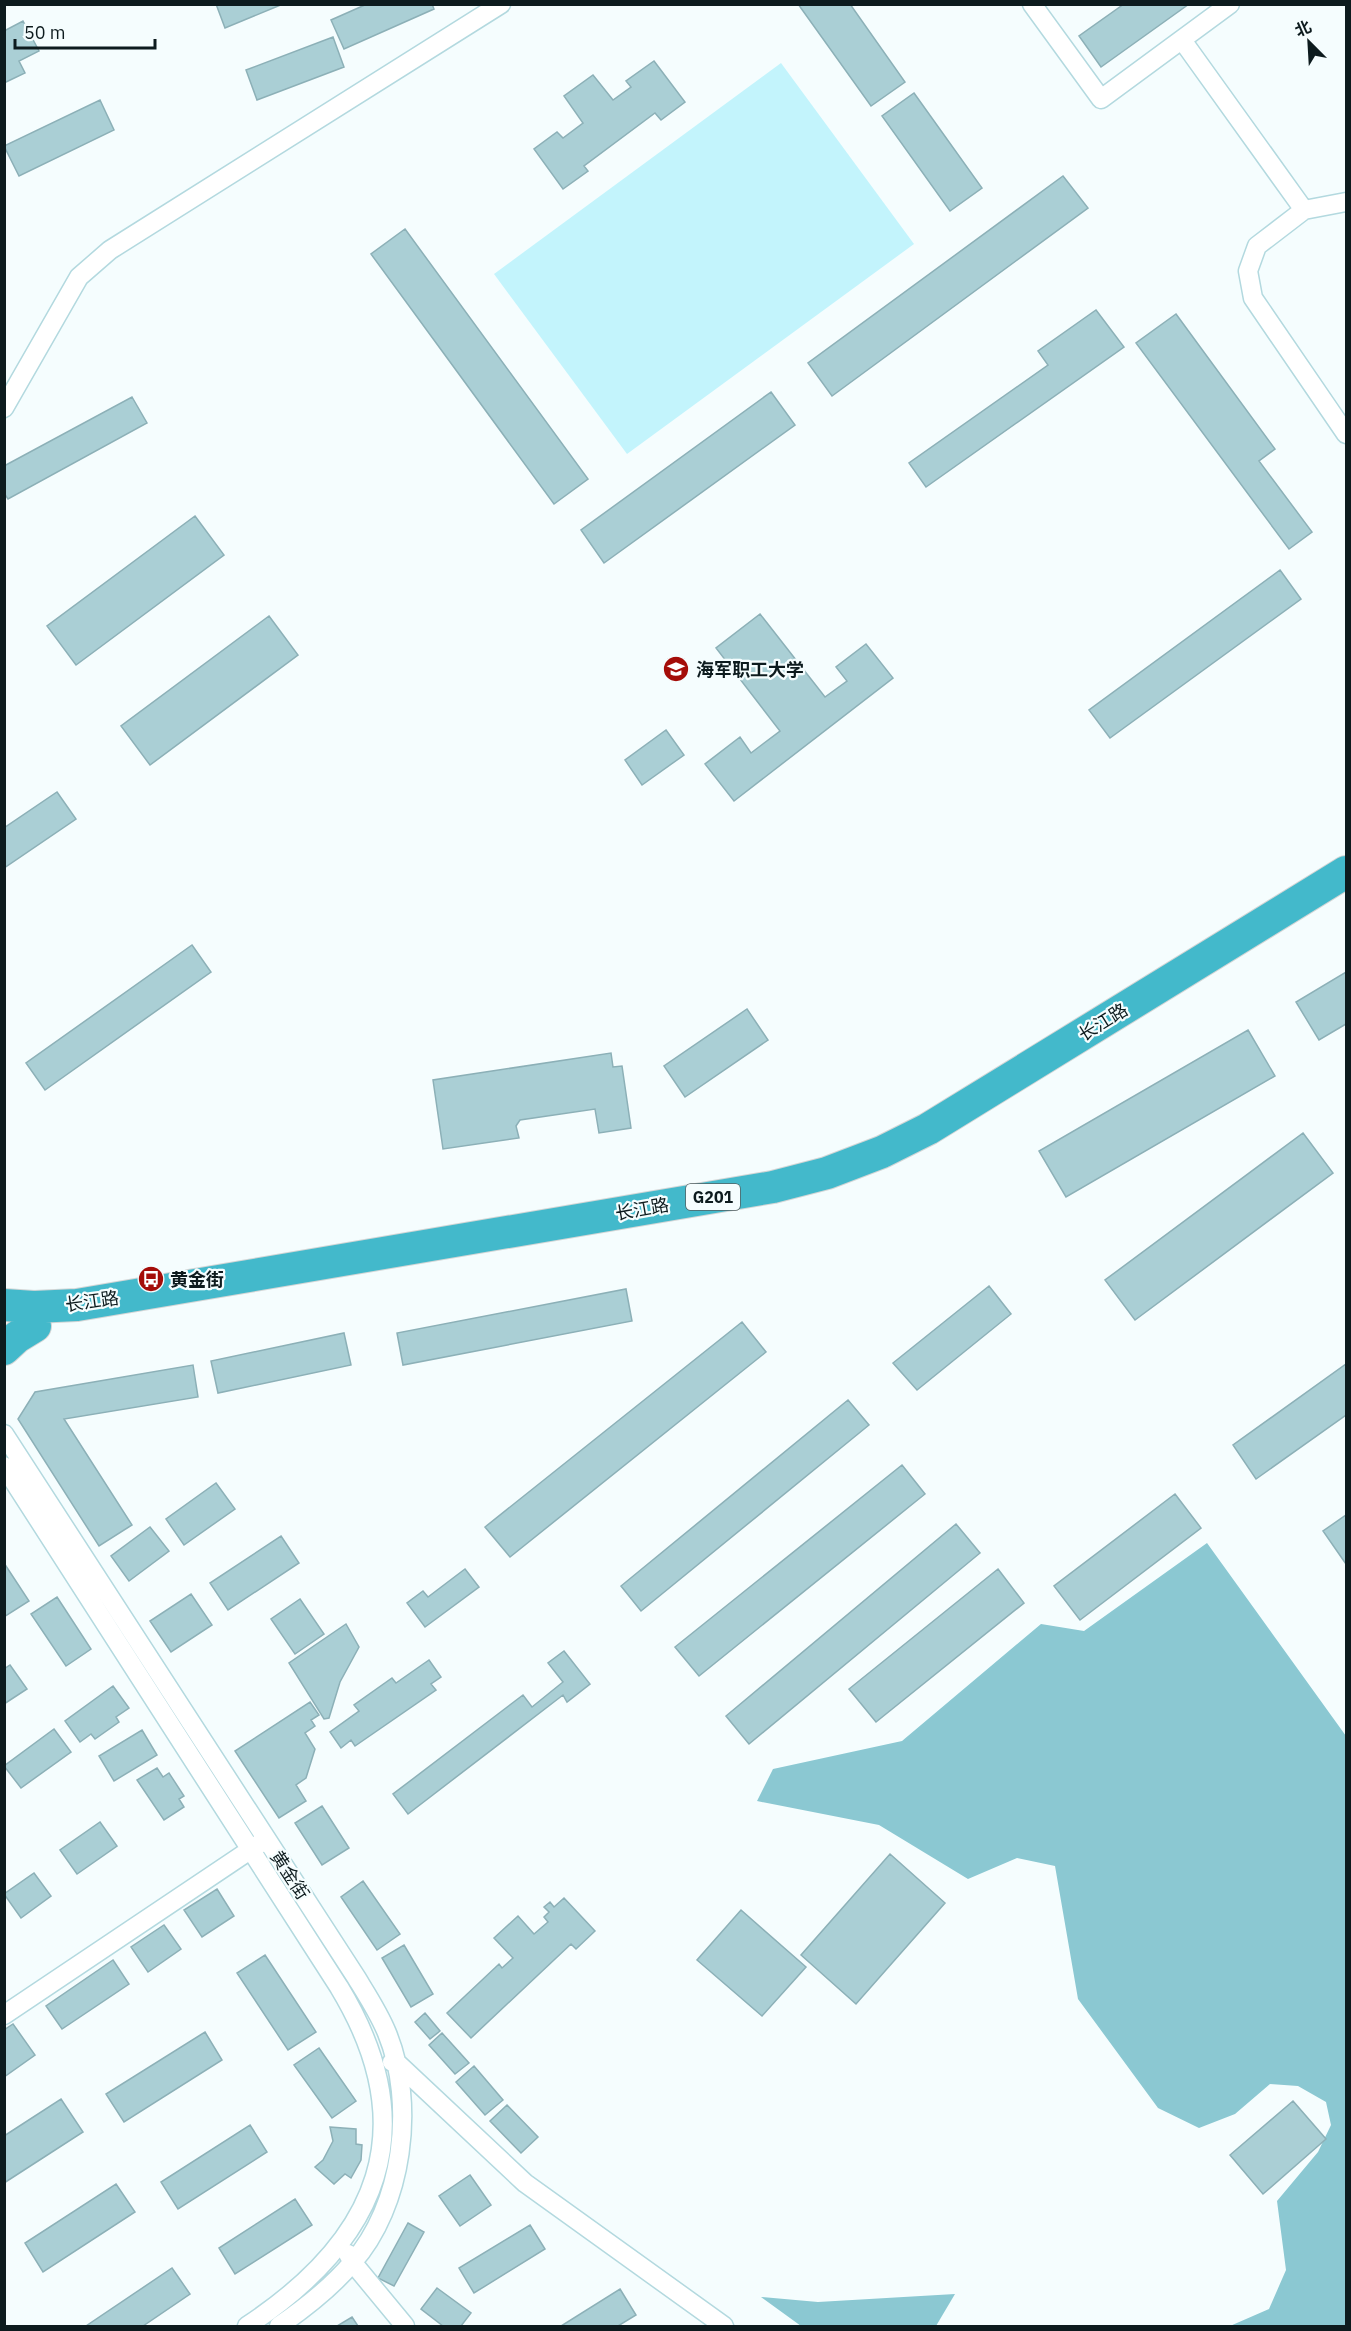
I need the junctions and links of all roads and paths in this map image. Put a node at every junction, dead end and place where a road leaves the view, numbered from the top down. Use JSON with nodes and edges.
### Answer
{"nodes":[{"id":1,"x":501,"y":4,"type":"edge"},
{"id":2,"x":1032,"y":4,"type":"edge"},
{"id":3,"x":1230,"y":4,"type":"edge"},
{"id":4,"x":1182,"y":40,"type":"junction"},
{"id":5,"x":1347,"y":202,"type":"edge"},
{"id":6,"x":1304,"y":210,"type":"junction"},
{"id":7,"x":4,"y":408,"type":"edge"},
{"id":8,"x":1347,"y":434,"type":"edge"},
{"id":9,"x":1347,"y":872,"type":"edge"},
{"id":10,"x":1347,"y":896,"type":"edge"},
{"id":11,"x":4,"y":1305,"type":"edge"},
{"id":12,"x":20,"y":1326,"type":"edge"},
{"id":13,"x":4,"y":1349,"type":"edge"},
{"id":14,"x":4,"y":1434,"type":"edge"},
{"id":15,"x":4,"y":1466,"type":"edge"},
{"id":16,"x":267,"y":1839,"type":"junction"},
{"id":17,"x":251,"y":1850,"type":"junction"},
{"id":18,"x":4,"y":2015,"type":"edge"},
{"id":19,"x":396,"y":2062,"type":"junction"},
{"id":20,"x":375,"y":2065,"type":"junction"},
{"id":21,"x":342,"y":2241,"type":"junction"},
{"id":22,"x":353,"y":2263,"type":"junction"},
{"id":23,"x":247,"y":2326,"type":"edge"},
{"id":24,"x":279,"y":2326,"type":"edge"},
{"id":25,"x":405,"y":2326,"type":"edge"},
{"id":26,"x":724,"y":2326,"type":"edge"}],
"edges":[{"from":1,"to":7,"type":"street"},
{"from":2,"to":4,"type":"street"},
{"from":3,"to":4,"type":"street"},
{"from":4,"to":6,"type":"street"},
{"from":5,"to":6,"type":"street"},
{"from":6,"to":8,"type":"street"},
{"from":9,"to":11,"type":"highway","name":"长江路","number":"G201"},
{"from":10,"to":12,"type":"highway","name":"长江路","number":"G201"},
{"from":12,"to":13,"type":"highway"},
{"from":14,"to":16,"type":"street","name":"黄金街"},
{"from":15,"to":17,"type":"street","name":"黄金街"},
{"from":16,"to":17,"type":"street"},
{"from":16,"to":19,"type":"street","name":"黄金街"},
{"from":17,"to":18,"type":"street"},
{"from":17,"to":20,"type":"street","name":"黄金街"},
{"from":19,"to":20,"type":"street"},
{"from":19,"to":22,"type":"street","name":"黄金街"},
{"from":19,"to":26,"type":"street"},
{"from":20,"to":21,"type":"street","name":"黄金街"},
{"from":21,"to":22,"type":"street"},
{"from":21,"to":23,"type":"street","name":"黄金街"},
{"from":22,"to":24,"type":"street","name":"黄金街"},
{"from":22,"to":25,"type":"street"}]}
